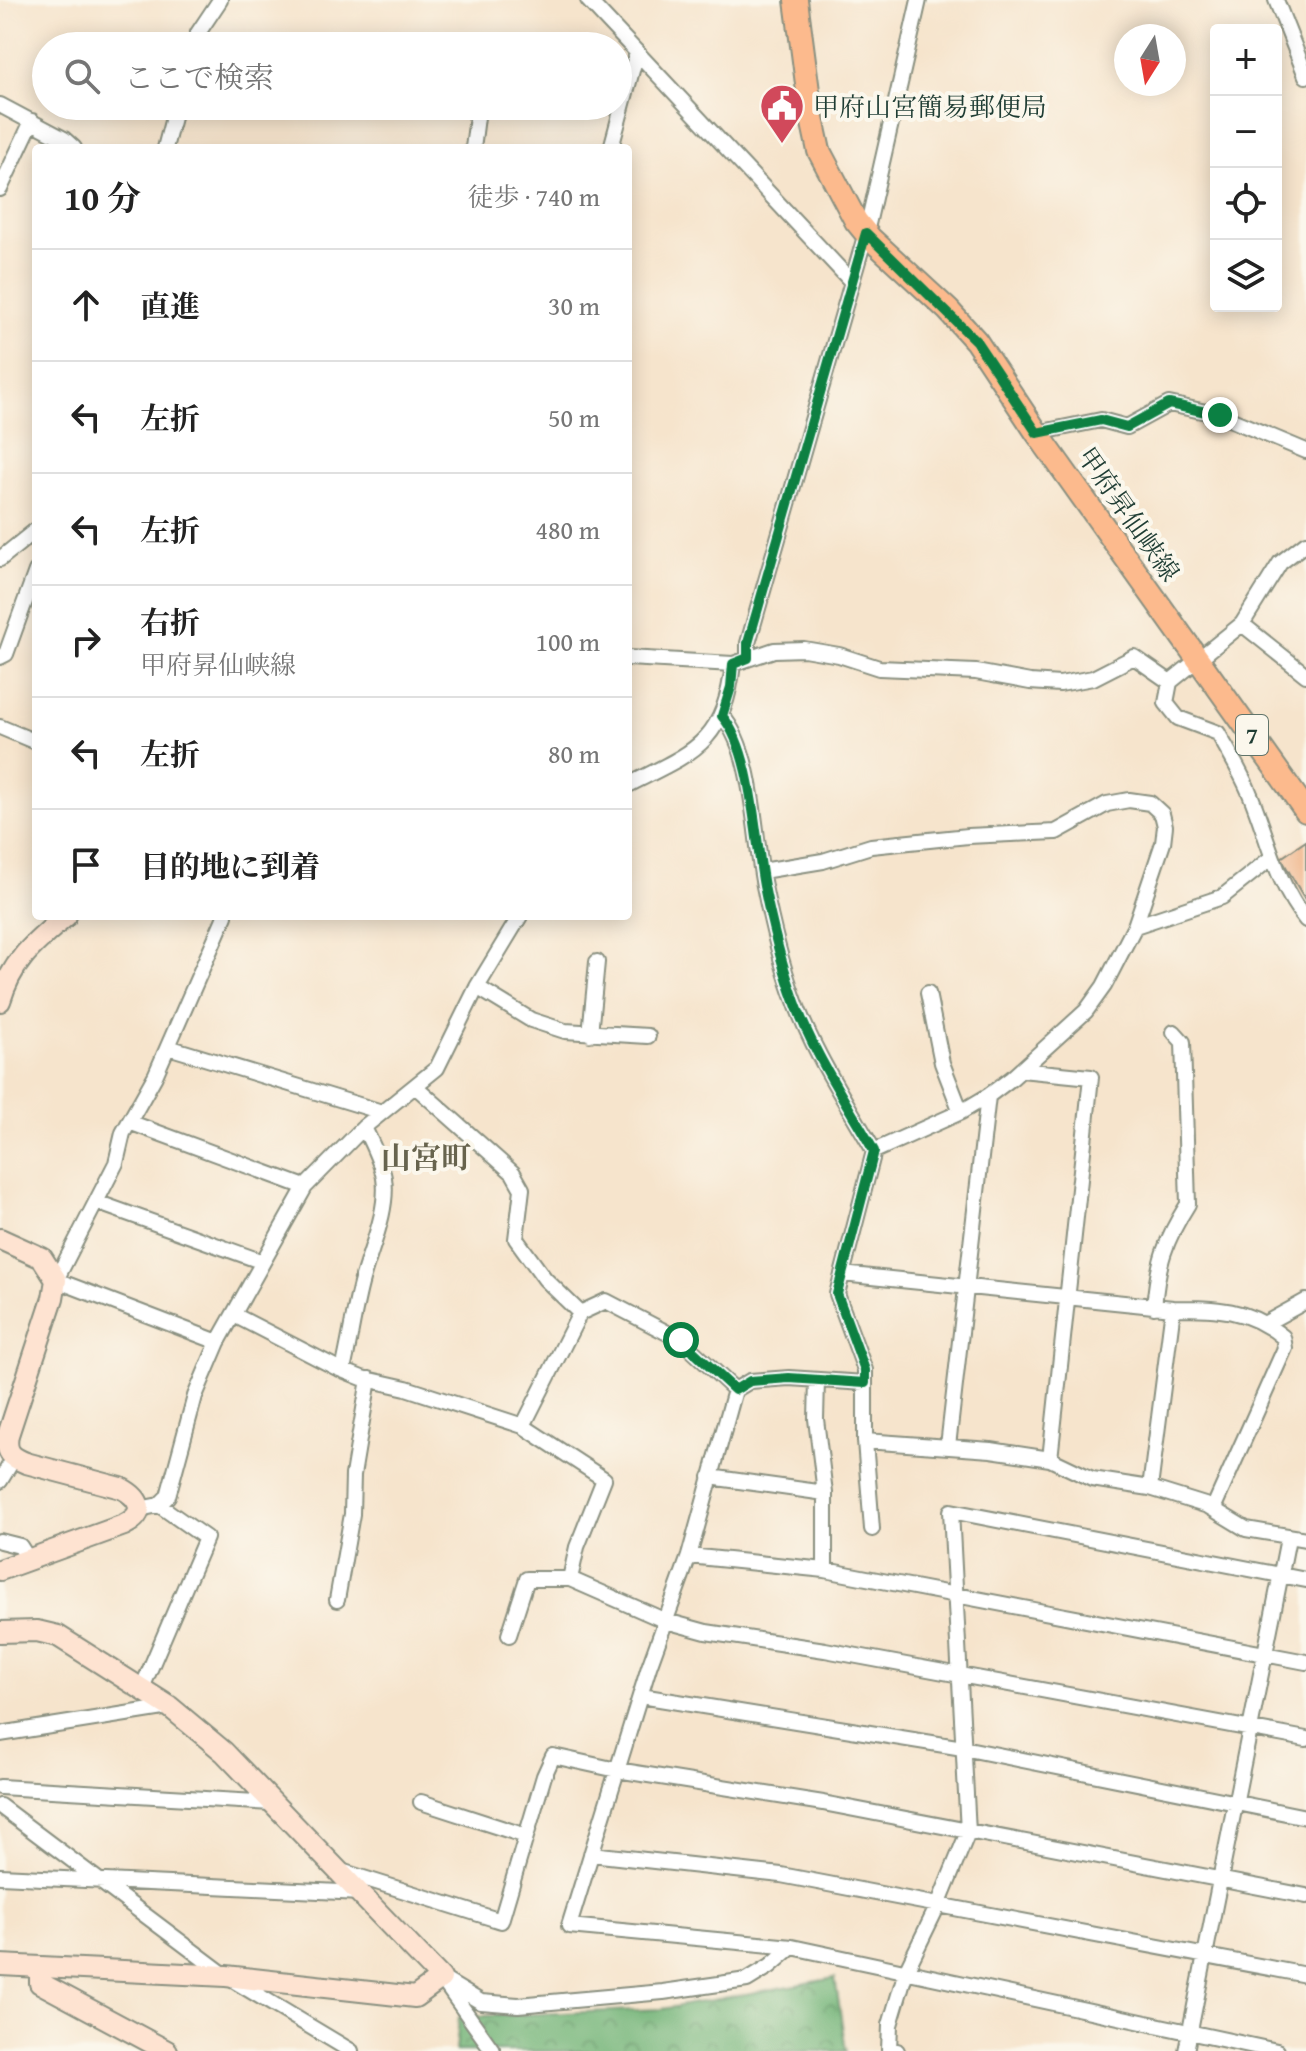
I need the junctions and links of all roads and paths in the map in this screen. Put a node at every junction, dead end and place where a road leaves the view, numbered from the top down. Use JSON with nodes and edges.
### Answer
{"nodes":[{"id":1,"x":220,"y":0,"type":"edge"},
{"id":2,"x":588,"y":0,"type":"edge"},
{"id":3,"x":796,"y":0,"type":"edge"},
{"id":4,"x":919,"y":0,"type":"edge"},
{"id":5,"x":1276,"y":0,"type":"edge"},
{"id":6,"x":199,"y":32,"type":"edge"},
{"id":7,"x":618,"y":32,"type":"edge"},
{"id":8,"x":632,"y":47,"type":"edge"},
{"id":9,"x":637,"y":52,"type":"junction"},
{"id":10,"x":632,"y":70,"type":"edge"},
{"id":11,"x":1306,"y":76,"type":"edge"},
{"id":12,"x":0,"y":105,"type":"edge"},
{"id":13,"x":172,"y":120,"type":"edge"},
{"id":14,"x":477,"y":120,"type":"edge"},
{"id":15,"x":619,"y":120,"type":"edge"},
{"id":16,"x":32,"y":121,"type":"junction"},
{"id":17,"x":70,"y":144,"type":"edge"},
{"id":18,"x":166,"y":144,"type":"edge"},
{"id":19,"x":474,"y":144,"type":"edge"},
{"id":20,"x":612,"y":144,"type":"edge"},
{"id":21,"x":0,"y":189,"type":"edge"},
{"id":22,"x":866,"y":233,"type":"junction"},
{"id":23,"x":851,"y":281,"type":"junction"},
{"id":24,"x":1037,"y":433,"type":"junction"},
{"id":25,"x":1306,"y":451,"type":"edge"},
{"id":26,"x":32,"y":533,"type":"edge"},
{"id":27,"x":1306,"y":543,"type":"edge"},
{"id":28,"x":0,"y":559,"type":"edge"},
{"id":29,"x":32,"y":582,"type":"edge"},
{"id":30,"x":1242,"y":624,"type":"junction"},
{"id":31,"x":0,"y":657,"type":"edge"},
{"id":32,"x":632,"y":658,"type":"edge"},
{"id":33,"x":748,"y":658,"type":"junction"},
{"id":34,"x":1197,"y":659,"type":"junction"},
{"id":35,"x":733,"y":664,"type":"junction"},
{"id":36,"x":1306,"y":675,"type":"edge"},
{"id":37,"x":1170,"y":682,"type":"junction"},
{"id":38,"x":722,"y":716,"type":"junction"},
{"id":39,"x":0,"y":727,"type":"edge"},
{"id":40,"x":32,"y":740,"type":"edge"},
{"id":41,"x":632,"y":783,"type":"edge"},
{"id":42,"x":1306,"y":811,"type":"edge"},
{"id":43,"x":1271,"y":858,"type":"junction"},
{"id":44,"x":762,"y":871,"type":"junction"},
{"id":45,"x":61,"y":920,"type":"edge"},
{"id":46,"x":223,"y":920,"type":"edge"},
{"id":47,"x":518,"y":920,"type":"edge"},
{"id":48,"x":1306,"y":920,"type":"edge"},
{"id":49,"x":1135,"y":926,"type":"junction"},
{"id":50,"x":597,"y":962,"type":"dead end"},
{"id":51,"x":477,"y":987,"type":"junction"},
{"id":52,"x":928,"y":993,"type":"dead end"},
{"id":53,"x":0,"y":1001,"type":"edge"},
{"id":54,"x":1174,"y":1032,"type":"dead end"},
{"id":55,"x":590,"y":1034,"type":"junction"},
{"id":56,"x":648,"y":1036,"type":"dead end"},
{"id":57,"x":168,"y":1047,"type":"junction"},
{"id":58,"x":1021,"y":1070,"type":"junction"},
{"id":59,"x":415,"y":1086,"type":"junction"},
{"id":60,"x":988,"y":1096,"type":"junction"},
{"id":61,"x":382,"y":1112,"type":"junction"},
{"id":62,"x":961,"y":1112,"type":"junction"},
{"id":63,"x":129,"y":1122,"type":"junction"},
{"id":64,"x":364,"y":1127,"type":"junction"},
{"id":65,"x":874,"y":1151,"type":"junction"},
{"id":66,"x":305,"y":1187,"type":"junction"},
{"id":67,"x":96,"y":1202,"type":"junction"},
{"id":68,"x":0,"y":1239,"type":"edge"},
{"id":69,"x":263,"y":1262,"type":"junction"},
{"id":70,"x":842,"y":1274,"type":"junction"},
{"id":71,"x":56,"y":1280,"type":"junction"},
{"id":72,"x":966,"y":1288,"type":"junction"},
{"id":73,"x":1067,"y":1298,"type":"junction"},
{"id":74,"x":1306,"y":1301,"type":"edge"},
{"id":75,"x":1154,"y":1307,"type":"junction"},
{"id":76,"x":1173,"y":1308,"type":"junction"},
{"id":77,"x":580,"y":1313,"type":"junction"},
{"id":78,"x":234,"y":1315,"type":"junction"},
{"id":79,"x":1266,"y":1323,"type":"junction"},
{"id":80,"x":218,"y":1342,"type":"junction"},
{"id":81,"x":343,"y":1370,"type":"junction"},
{"id":82,"x":369,"y":1379,"type":"junction"},
{"id":83,"x":817,"y":1380,"type":"junction"},
{"id":84,"x":865,"y":1383,"type":"junction"},
{"id":85,"x":735,"y":1390,"type":"junction"},
{"id":86,"x":523,"y":1426,"type":"junction"},
{"id":87,"x":865,"y":1441,"type":"junction"},
{"id":88,"x":948,"y":1446,"type":"junction"},
{"id":89,"x":14,"y":1458,"type":"junction"},
{"id":90,"x":1050,"y":1459,"type":"junction"},
{"id":91,"x":710,"y":1477,"type":"junction"},
{"id":92,"x":0,"y":1481,"type":"edge"},
{"id":93,"x":1150,"y":1488,"type":"junction"},
{"id":94,"x":825,"y":1493,"type":"junction"},
{"id":95,"x":149,"y":1507,"type":"junction"},
{"id":96,"x":1213,"y":1509,"type":"junction"},
{"id":97,"x":872,"y":1529,"type":"dead end"},
{"id":98,"x":1288,"y":1538,"type":"junction"},
{"id":99,"x":1306,"y":1539,"type":"edge"},
{"id":100,"x":0,"y":1541,"type":"edge"},
{"id":101,"x":689,"y":1556,"type":"junction"},
{"id":102,"x":29,"y":1560,"type":"junction"},
{"id":103,"x":0,"y":1570,"type":"edge"},
{"id":104,"x":825,"y":1570,"type":"junction"},
{"id":105,"x":1281,"y":1575,"type":"junction"},
{"id":106,"x":570,"y":1579,"type":"junction"},
{"id":107,"x":1306,"y":1580,"type":"edge"},
{"id":108,"x":956,"y":1594,"type":"junction"},
{"id":109,"x":337,"y":1600,"type":"dead end"},
{"id":110,"x":666,"y":1621,"type":"junction"},
{"id":111,"x":0,"y":1632,"type":"edge"},
{"id":112,"x":509,"y":1635,"type":"dead end"},
{"id":113,"x":1265,"y":1654,"type":"junction"},
{"id":114,"x":1306,"y":1662,"type":"edge"},
{"id":115,"x":960,"y":1675,"type":"junction"},
{"id":116,"x":142,"y":1688,"type":"junction"},
{"id":117,"x":641,"y":1696,"type":"junction"},
{"id":118,"x":170,"y":1707,"type":"junction"},
{"id":119,"x":1249,"y":1729,"type":"junction"},
{"id":120,"x":0,"y":1734,"type":"edge"},
{"id":121,"x":1306,"y":1739,"type":"edge"},
{"id":122,"x":963,"y":1748,"type":"junction"},
{"id":123,"x":617,"y":1770,"type":"junction"},
{"id":124,"x":0,"y":1787,"type":"edge"},
{"id":125,"x":421,"y":1802,"type":"dead end"},
{"id":126,"x":272,"y":1803,"type":"junction"},
{"id":127,"x":1235,"y":1803,"type":"junction"},
{"id":128,"x":0,"y":1806,"type":"edge"},
{"id":129,"x":1306,"y":1817,"type":"edge"},
{"id":130,"x":968,"y":1832,"type":"junction"},
{"id":131,"x":526,"y":1836,"type":"junction"},
{"id":132,"x":591,"y":1854,"type":"junction"},
{"id":133,"x":341,"y":1871,"type":"junction"},
{"id":134,"x":0,"y":1876,"type":"edge"},
{"id":135,"x":99,"y":1879,"type":"junction"},
{"id":136,"x":1219,"y":1879,"type":"junction"},
{"id":137,"x":361,"y":1893,"type":"junction"},
{"id":138,"x":1306,"y":1896,"type":"edge"},
{"id":139,"x":939,"y":1903,"type":"junction"},
{"id":140,"x":792,"y":1947,"type":"junction"},
{"id":141,"x":1205,"y":1956,"type":"junction"},
{"id":142,"x":0,"y":1965,"type":"edge"},
{"id":143,"x":40,"y":1967,"type":"junction"},
{"id":144,"x":906,"y":1971,"type":"junction"},
{"id":145,"x":1306,"y":1975,"type":"edge"},
{"id":146,"x":226,"y":1976,"type":"junction"},
{"id":147,"x":441,"y":1978,"type":"junction"},
{"id":148,"x":1190,"y":2033,"type":"junction"},
{"id":149,"x":167,"y":2051,"type":"edge"},
{"id":150,"x":351,"y":2051,"type":"edge"},
{"id":151,"x":493,"y":2051,"type":"edge"},
{"id":152,"x":897,"y":2051,"type":"edge"},
{"id":153,"x":1186,"y":2051,"type":"edge"},
{"id":154,"x":1277,"y":2051,"type":"edge"}],
"edges":[{"from":1,"to":6,"type":"street"},
{"from":2,"to":7,"type":"street"},
{"from":3,"to":22,"type":"main road","name":"甲府昇仙峡線","number":"7"},
{"from":4,"to":22,"type":"street"},
{"from":5,"to":11,"type":"street"},
{"from":8,"to":9,"type":"street"},
{"from":9,"to":10,"type":"street"},
{"from":9,"to":23,"type":"street"},
{"from":12,"to":16,"type":"street"},
{"from":13,"to":18,"type":"street"},
{"from":14,"to":19,"type":"street"},
{"from":15,"to":20,"type":"street"},
{"from":16,"to":17,"type":"street"},
{"from":16,"to":21,"type":"street"},
{"from":22,"to":23,"type":"street"},
{"from":22,"to":24,"type":"main road","name":"甲府昇仙峡線","number":"7"},
{"from":23,"to":33,"type":"street"},
{"from":24,"to":25,"type":"street"},
{"from":24,"to":34,"type":"main road","name":"甲府昇仙峡線","number":"7"},
{"from":26,"to":28,"type":"street"},
{"from":27,"to":30,"type":"street"},
{"from":29,"to":31,"type":"street"},
{"from":30,"to":34,"type":"street"},
{"from":30,"to":36,"type":"street"},
{"from":32,"to":35,"type":"street"},
{"from":33,"to":35,"type":"street"},
{"from":33,"to":37,"type":"street"},
{"from":34,"to":37,"type":"street"},
{"from":34,"to":42,"type":"main road","name":"甲府昇仙峡線","number":"7"},
{"from":35,"to":38,"type":"street"},
{"from":37,"to":43,"type":"street"},
{"from":38,"to":41,"type":"street"},
{"from":38,"to":44,"type":"street"},
{"from":39,"to":40,"type":"street"},
{"from":43,"to":48,"type":"street"},
{"from":43,"to":49,"type":"street"},
{"from":44,"to":49,"type":"street"},
{"from":44,"to":65,"type":"street"},
{"from":45,"to":53,"type":"street"},
{"from":46,"to":57,"type":"street"},
{"from":47,"to":51,"type":"street"},
{"from":49,"to":58,"type":"street"},
{"from":50,"to":55,"type":"street"},
{"from":51,"to":55,"type":"street"},
{"from":51,"to":59,"type":"street"},
{"from":52,"to":62,"type":"street"},
{"from":54,"to":75,"type":"street"},
{"from":55,"to":56,"type":"street"},
{"from":57,"to":61,"type":"street"},
{"from":57,"to":63,"type":"street"},
{"from":58,"to":60,"type":"street"},
{"from":58,"to":73,"type":"street"},
{"from":59,"to":61,"type":"street"},
{"from":59,"to":77,"type":"street"},
{"from":60,"to":62,"type":"street"},
{"from":60,"to":72,"type":"street"},
{"from":61,"to":64,"type":"street"},
{"from":62,"to":65,"type":"street"},
{"from":63,"to":66,"type":"street"},
{"from":63,"to":67,"type":"street"},
{"from":64,"to":66,"type":"street"},
{"from":64,"to":81,"type":"street"},
{"from":65,"to":70,"type":"street"},
{"from":66,"to":69,"type":"street"},
{"from":67,"to":69,"type":"street"},
{"from":67,"to":71,"type":"street"},
{"from":68,"to":71,"type":"street"},
{"from":69,"to":78,"type":"street"},
{"from":70,"to":72,"type":"street"},
{"from":70,"to":84,"type":"street"},
{"from":71,"to":80,"type":"street"},
{"from":71,"to":89,"type":"street"},
{"from":72,"to":73,"type":"street"},
{"from":72,"to":88,"type":"street"},
{"from":73,"to":75,"type":"street"},
{"from":73,"to":90,"type":"street"},
{"from":74,"to":79,"type":"street"},
{"from":75,"to":76,"type":"street"},
{"from":76,"to":79,"type":"street"},
{"from":76,"to":93,"type":"street"},
{"from":77,"to":85,"type":"street"},
{"from":77,"to":86,"type":"street"},
{"from":78,"to":80,"type":"street"},
{"from":78,"to":81,"type":"street"},
{"from":79,"to":96,"type":"street"},
{"from":80,"to":95,"type":"street"},
{"from":81,"to":82,"type":"street"},
{"from":82,"to":86,"type":"street"},
{"from":82,"to":109,"type":"street"},
{"from":83,"to":84,"type":"street"},
{"from":83,"to":85,"type":"street"},
{"from":83,"to":94,"type":"street"},
{"from":84,"to":87,"type":"street"},
{"from":85,"to":91,"type":"street"},
{"from":86,"to":106,"type":"street"},
{"from":87,"to":88,"type":"street"},
{"from":87,"to":97,"type":"street"},
{"from":88,"to":90,"type":"street"},
{"from":89,"to":92,"type":"street"},
{"from":89,"to":95,"type":"street"},
{"from":90,"to":93,"type":"street"},
{"from":91,"to":94,"type":"street"},
{"from":91,"to":101,"type":"street"},
{"from":93,"to":96,"type":"street"},
{"from":94,"to":104,"type":"street"},
{"from":95,"to":102,"type":"street"},
{"from":95,"to":116,"type":"street"},
{"from":96,"to":98,"type":"street"},
{"from":98,"to":99,"type":"street"},
{"from":98,"to":105,"type":"street"},
{"from":100,"to":102,"type":"street"},
{"from":101,"to":104,"type":"street"},
{"from":101,"to":110,"type":"street"},
{"from":102,"to":103,"type":"street"},
{"from":104,"to":108,"type":"street"},
{"from":105,"to":107,"type":"street"},
{"from":105,"to":108,"type":"street"},
{"from":105,"to":113,"type":"street"},
{"from":106,"to":110,"type":"street"},
{"from":106,"to":112,"type":"street"},
{"from":108,"to":113,"type":"street"},
{"from":108,"to":115,"type":"street"},
{"from":110,"to":115,"type":"street"},
{"from":110,"to":117,"type":"street"},
{"from":111,"to":116,"type":"street"},
{"from":113,"to":114,"type":"street"},
{"from":113,"to":119,"type":"street"},
{"from":115,"to":119,"type":"street"},
{"from":115,"to":122,"type":"street"},
{"from":116,"to":118,"type":"street"},
{"from":117,"to":122,"type":"street"},
{"from":117,"to":123,"type":"street"},
{"from":118,"to":120,"type":"street"},
{"from":118,"to":126,"type":"street"},
{"from":119,"to":121,"type":"street"},
{"from":119,"to":127,"type":"street"},
{"from":122,"to":127,"type":"street"},
{"from":122,"to":130,"type":"street"},
{"from":123,"to":130,"type":"street"},
{"from":123,"to":131,"type":"street"},
{"from":123,"to":132,"type":"street"},
{"from":124,"to":126,"type":"street"},
{"from":125,"to":131,"type":"street"},
{"from":126,"to":133,"type":"street"},
{"from":127,"to":129,"type":"street"},
{"from":127,"to":136,"type":"street"},
{"from":128,"to":135,"type":"street"},
{"from":130,"to":136,"type":"street"},
{"from":130,"to":139,"type":"street"},
{"from":131,"to":133,"type":"street"},
{"from":132,"to":139,"type":"street"},
{"from":132,"to":140,"type":"street"},
{"from":133,"to":137,"type":"street"},
{"from":134,"to":135,"type":"street"},
{"from":135,"to":137,"type":"street"},
{"from":135,"to":146,"type":"street"},
{"from":136,"to":138,"type":"street"},
{"from":136,"to":141,"type":"street"},
{"from":137,"to":147,"type":"street"},
{"from":139,"to":141,"type":"street"},
{"from":139,"to":144,"type":"street"},
{"from":140,"to":144,"type":"street"},
{"from":140,"to":147,"type":"street"},
{"from":141,"to":145,"type":"street"},
{"from":141,"to":148,"type":"street"},
{"from":142,"to":143,"type":"street"},
{"from":143,"to":146,"type":"street"},
{"from":143,"to":149,"type":"street"},
{"from":144,"to":148,"type":"street"},
{"from":144,"to":152,"type":"street"},
{"from":146,"to":147,"type":"street"},
{"from":146,"to":150,"type":"street"},
{"from":147,"to":151,"type":"street"},
{"from":148,"to":153,"type":"street"},
{"from":148,"to":154,"type":"street"}]}
